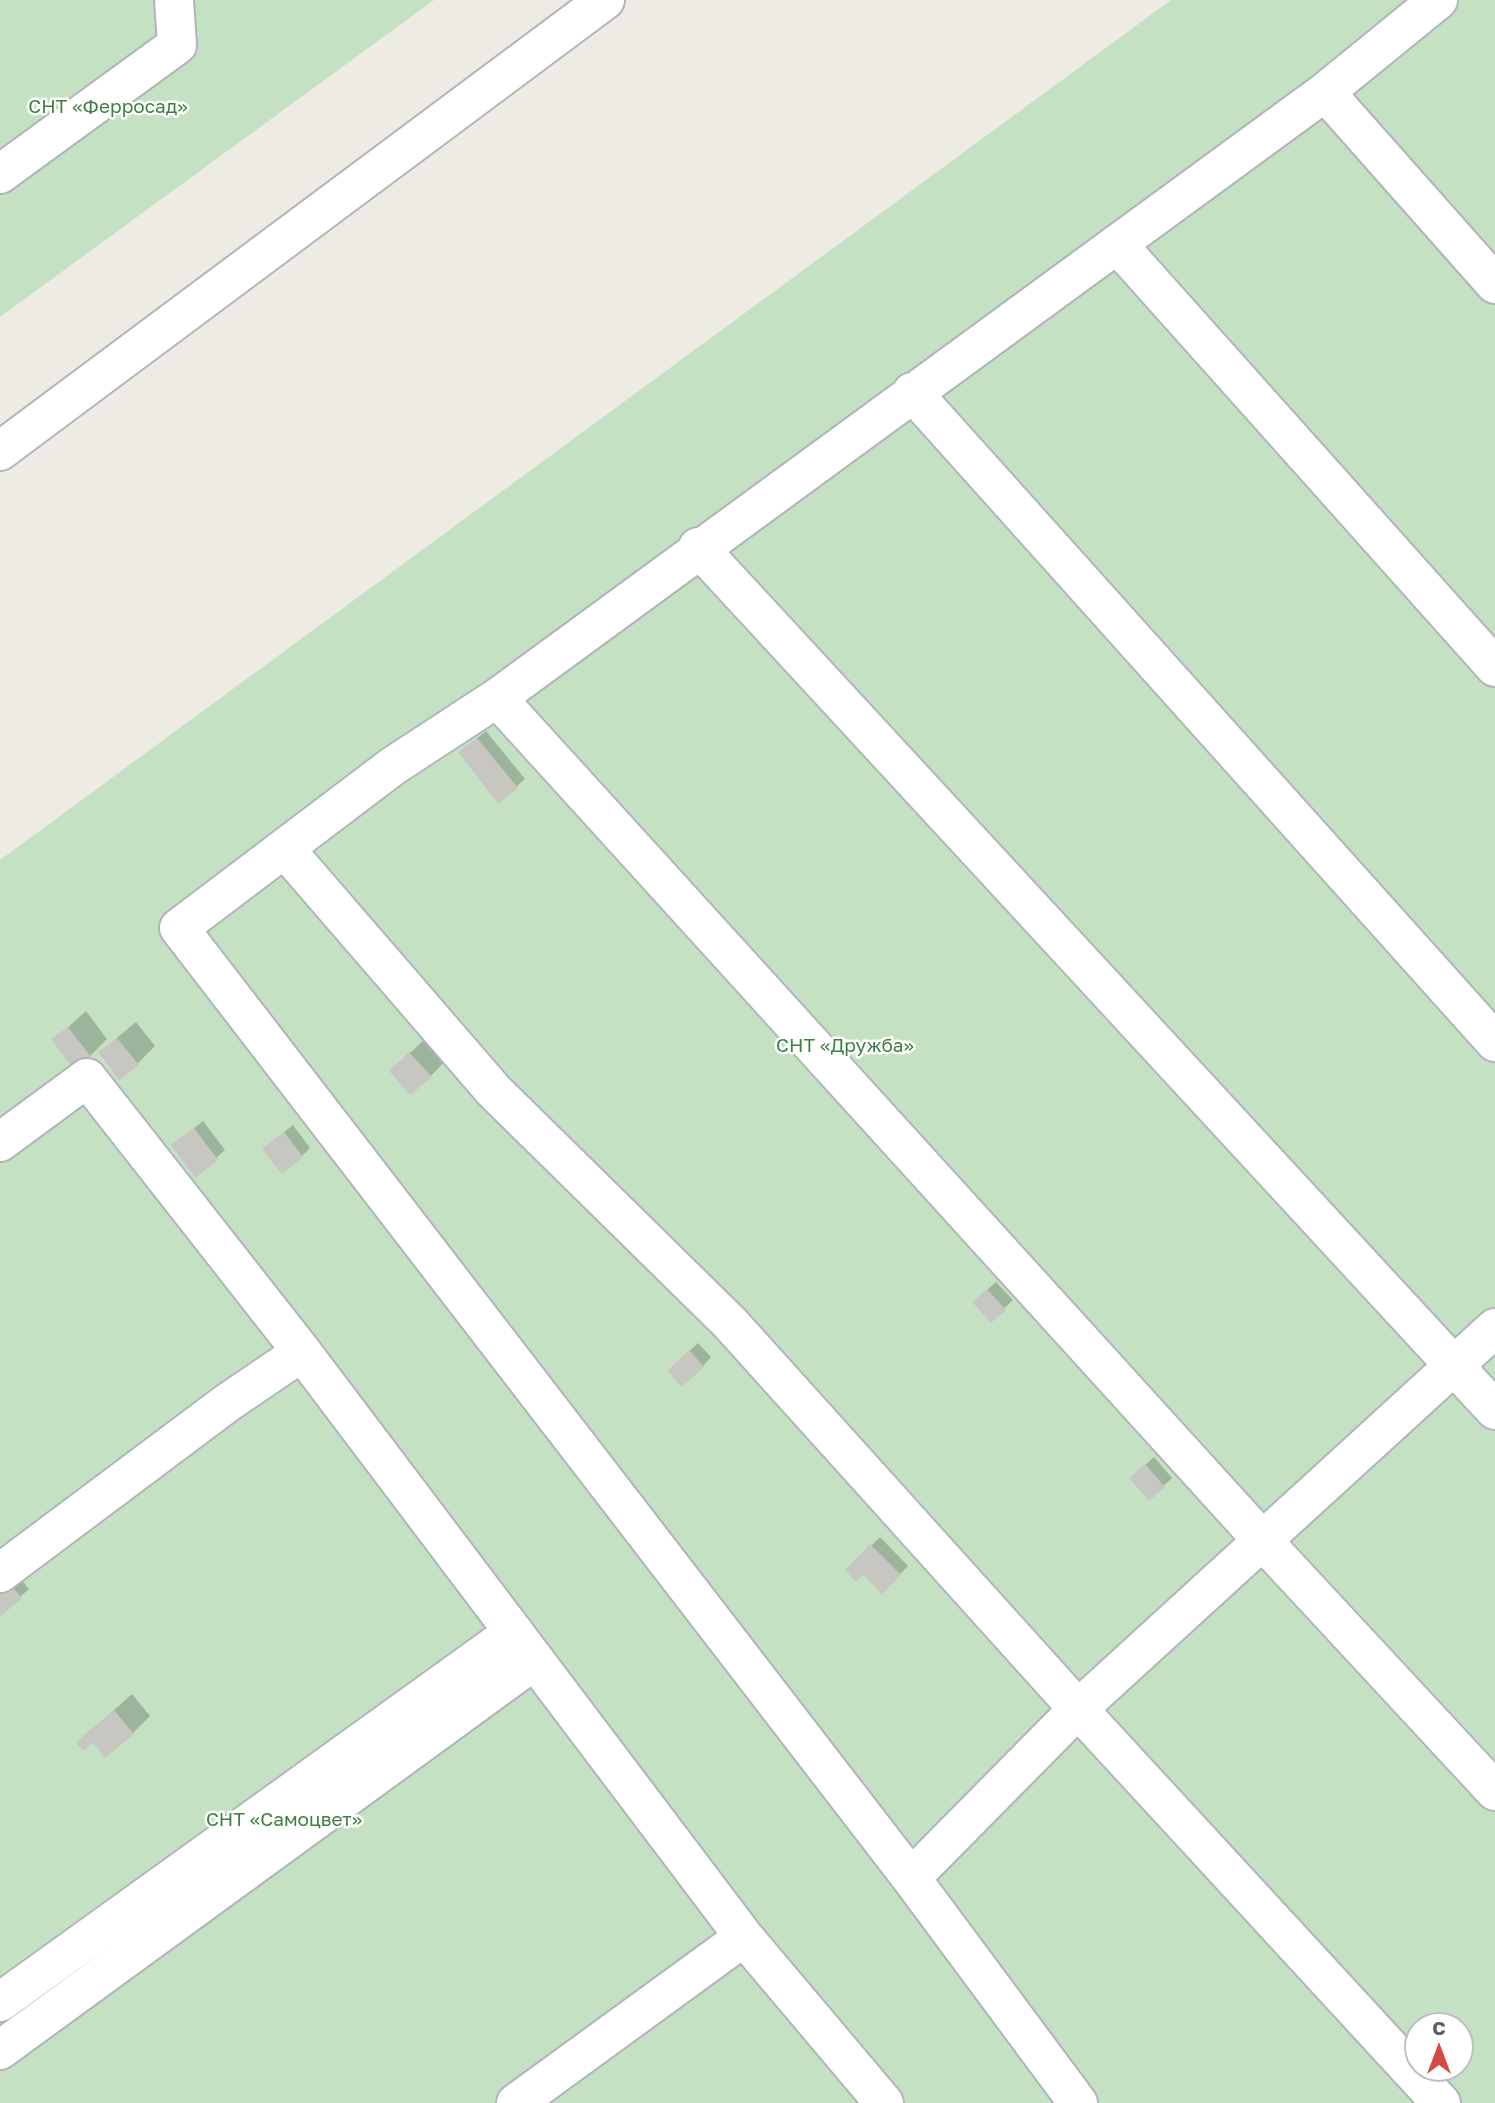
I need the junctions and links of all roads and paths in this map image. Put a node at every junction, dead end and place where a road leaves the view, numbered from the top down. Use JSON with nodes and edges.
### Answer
{"nodes":[{"id":1,"x":174,"y":0,"type":"edge"},
{"id":2,"x":1438,"y":0,"type":"edge"},
{"id":3,"x":588,"y":5,"type":"edge"},
{"id":4,"x":1325,"y":92,"type":"junction"},
{"id":5,"x":0,"y":174,"type":"edge"},
{"id":6,"x":1117,"y":244,"type":"junction"},
{"id":7,"x":1495,"y":284,"type":"edge"},
{"id":8,"x":912,"y":392,"type":"junction"},
{"id":9,"x":0,"y":451,"type":"edge"},
{"id":10,"x":698,"y":547,"type":"junction"},
{"id":11,"x":1495,"y":667,"type":"edge"},
{"id":12,"x":497,"y":698,"type":"junction"},
{"id":13,"x":285,"y":849,"type":"junction"},
{"id":14,"x":1495,"y":1042,"type":"edge"},
{"id":15,"x":0,"y":1142,"type":"edge"},
{"id":16,"x":1495,"y":1328,"type":"edge"},
{"id":17,"x":302,"y":1352,"type":"junction"},
{"id":18,"x":1453,"y":1365,"type":"junction"},
{"id":19,"x":1495,"y":1410,"type":"edge"},
{"id":20,"x":1263,"y":1541,"type":"junction"},
{"id":21,"x":0,"y":1573,"type":"edge"},
{"id":22,"x":524,"y":1646,"type":"junction"},
{"id":23,"x":1078,"y":1709,"type":"junction"},
{"id":24,"x":1495,"y":1791,"type":"edge"},
{"id":25,"x":911,"y":1878,"type":"junction"},
{"id":26,"x":744,"y":1937,"type":"junction"},
{"id":27,"x":0,"y":2003,"type":"edge"},
{"id":28,"x":0,"y":2050,"type":"edge"},
{"id":29,"x":516,"y":2103,"type":"edge"},
{"id":30,"x":884,"y":2103,"type":"edge"},
{"id":31,"x":1077,"y":2103,"type":"edge"},
{"id":32,"x":1441,"y":2103,"type":"edge"}],
"edges":[{"from":1,"to":5,"type":"lane"},
{"from":2,"to":4,"type":"lane"},
{"from":3,"to":9,"type":"lane"},
{"from":4,"to":6,"type":"lane"},
{"from":4,"to":7,"type":"lane"},
{"from":6,"to":8,"type":"lane"},
{"from":6,"to":11,"type":"lane"},
{"from":8,"to":10,"type":"lane"},
{"from":8,"to":14,"type":"lane"},
{"from":10,"to":12,"type":"lane"},
{"from":10,"to":18,"type":"lane"},
{"from":12,"to":13,"type":"lane"},
{"from":12,"to":20,"type":"lane"},
{"from":13,"to":23,"type":"lane"},
{"from":13,"to":25,"type":"lane"},
{"from":15,"to":17,"type":"lane"},
{"from":16,"to":18,"type":"lane"},
{"from":17,"to":21,"type":"lane"},
{"from":17,"to":22,"type":"lane"},
{"from":18,"to":19,"type":"lane"},
{"from":18,"to":20,"type":"lane"},
{"from":20,"to":23,"type":"lane"},
{"from":20,"to":24,"type":"lane"},
{"from":22,"to":26,"type":"lane"},
{"from":22,"to":27,"type":"lane"},
{"from":22,"to":28,"type":"lane"},
{"from":23,"to":25,"type":"lane"},
{"from":23,"to":32,"type":"lane"},
{"from":25,"to":31,"type":"lane"},
{"from":26,"to":29,"type":"lane"},
{"from":26,"to":30,"type":"lane"}]}
